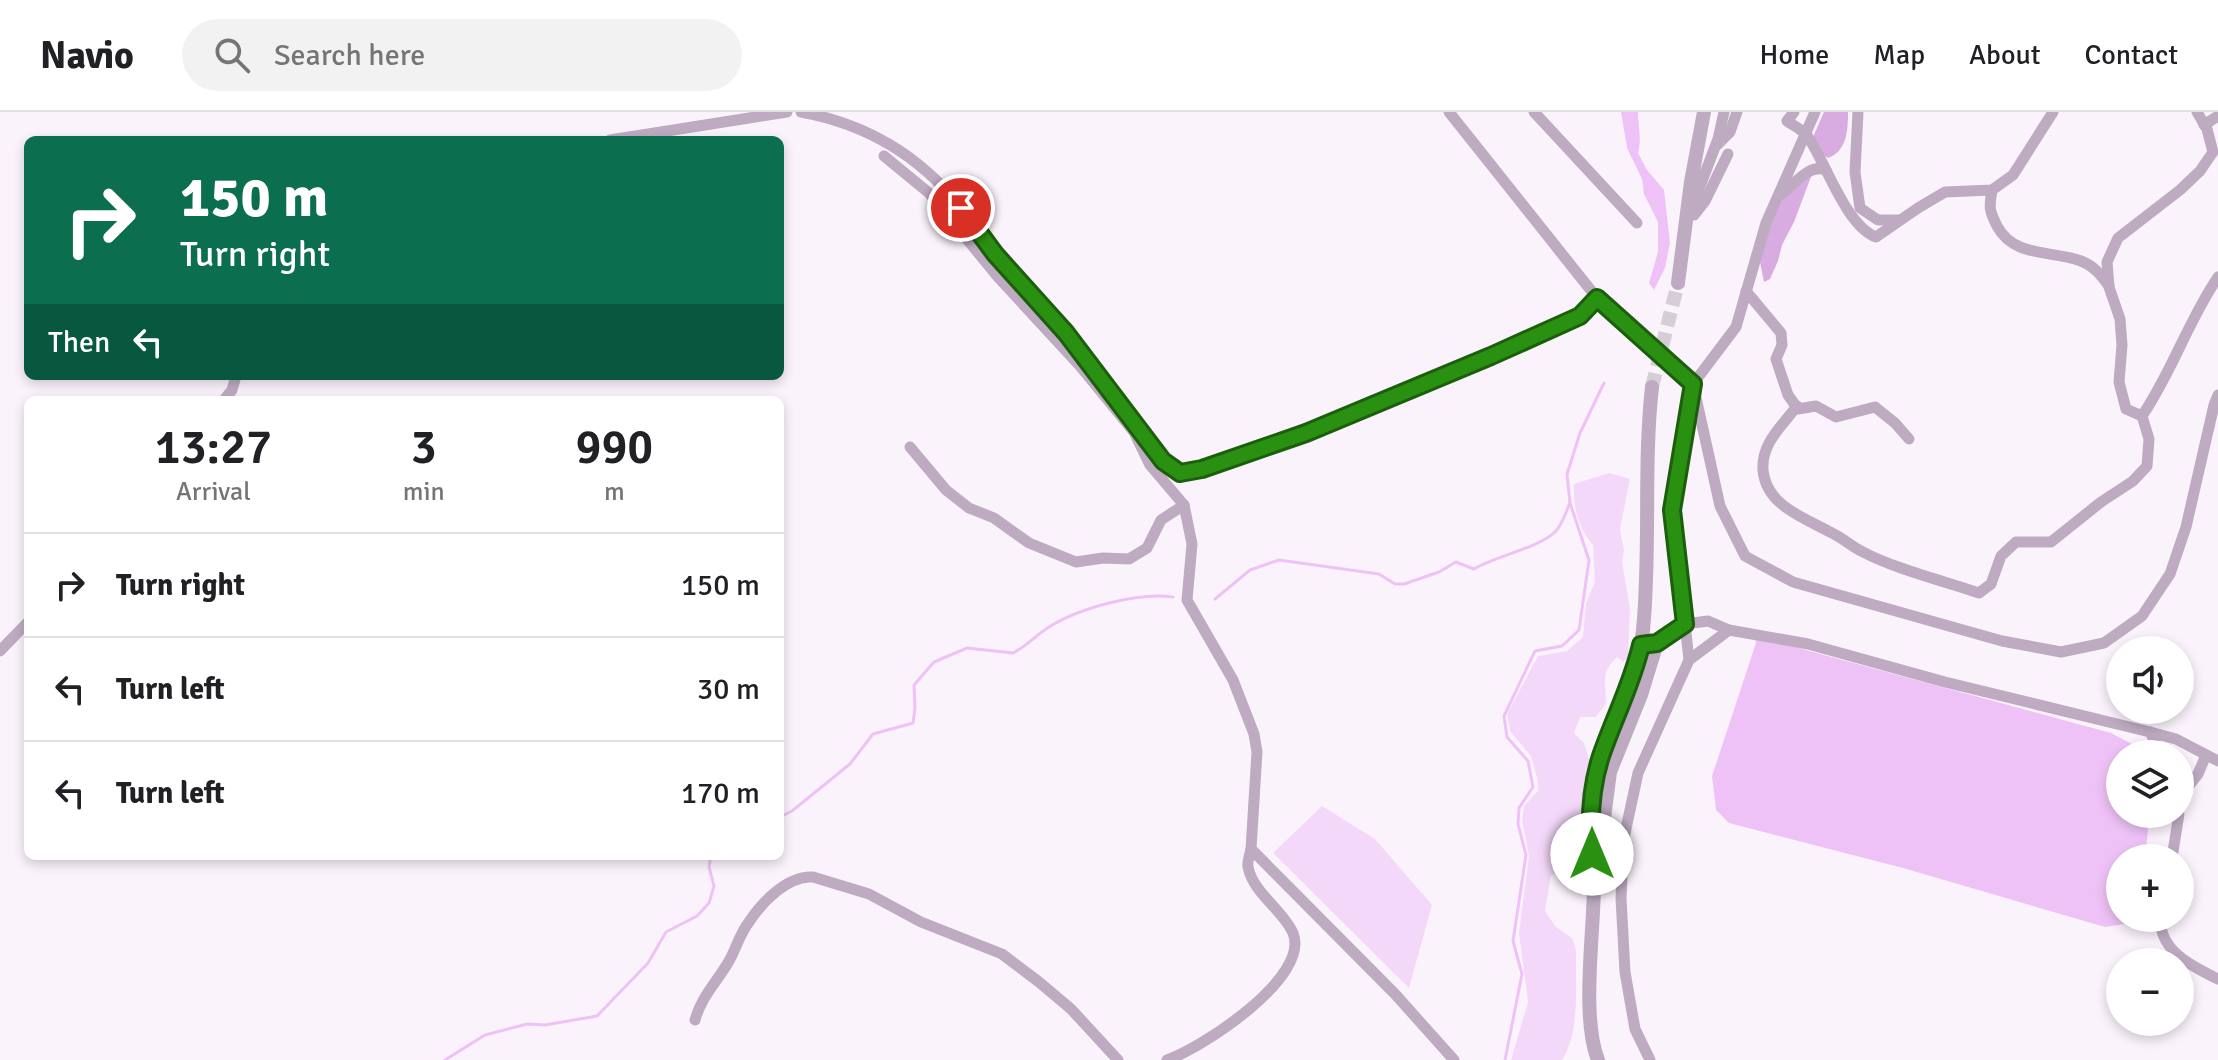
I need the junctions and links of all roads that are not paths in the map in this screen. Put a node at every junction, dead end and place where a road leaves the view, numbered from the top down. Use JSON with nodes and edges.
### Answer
{"nodes":[{"id":1,"x":787,"y":112,"type":"edge"},
{"id":2,"x":801,"y":112,"type":"edge"},
{"id":3,"x":1449,"y":112,"type":"edge"},
{"id":4,"x":1534,"y":112,"type":"edge"},
{"id":5,"x":1704,"y":112,"type":"edge"},
{"id":6,"x":1724,"y":112,"type":"edge"},
{"id":7,"x":1737,"y":112,"type":"edge"},
{"id":8,"x":1794,"y":112,"type":"edge"},
{"id":9,"x":1815,"y":112,"type":"edge"},
{"id":10,"x":1858,"y":112,"type":"edge"},
{"id":11,"x":2053,"y":112,"type":"edge"},
{"id":12,"x":2197,"y":112,"type":"edge"},
{"id":13,"x":2218,"y":116,"type":"edge"},
{"id":14,"x":2204,"y":125,"type":"junction"},
{"id":15,"x":1806,"y":134,"type":"junction"},
{"id":16,"x":635,"y":136,"type":"edge"},
{"id":17,"x":1714,"y":149,"type":"junction"},
{"id":18,"x":2215,"y":153,"type":"edge"},
{"id":19,"x":1728,"y":154,"type":"dead end"},
{"id":20,"x":884,"y":156,"type":"dead end"},
{"id":21,"x":1826,"y":170,"type":"junction"},
{"id":22,"x":1992,"y":190,"type":"junction"},
{"id":23,"x":1778,"y":197,"type":"junction"},
{"id":24,"x":1899,"y":220,"type":"junction"},
{"id":25,"x":1637,"y":223,"type":"dead end"},
{"id":26,"x":1686,"y":225,"type":"junction"},
{"id":27,"x":2218,"y":277,"type":"edge"},
{"id":28,"x":1678,"y":283,"type":"tunnel mouth"},
{"id":29,"x":2109,"y":287,"type":"junction"},
{"id":30,"x":1746,"y":291,"type":"junction"},
{"id":31,"x":1597,"y":298,"type":"junction"},
{"id":32,"x":1693,"y":384,"type":"junction"},
{"id":33,"x":1652,"y":387,"type":"tunnel mouth"},
{"id":34,"x":2218,"y":395,"type":"edge"},
{"id":35,"x":1797,"y":406,"type":"junction"},
{"id":36,"x":2142,"y":416,"type":"junction"},
{"id":37,"x":1909,"y":439,"type":"dead end"},
{"id":38,"x":910,"y":447,"type":"dead end"},
{"id":39,"x":1184,"y":505,"type":"junction"},
{"id":40,"x":1685,"y":624,"type":"junction"},
{"id":41,"x":24,"y":626,"type":"edge"},
{"id":42,"x":1729,"y":630,"type":"junction"},
{"id":43,"x":1657,"y":643,"type":"junction"},
{"id":44,"x":1641,"y":645,"type":"junction"},
{"id":45,"x":0,"y":651,"type":"edge"},
{"id":46,"x":1689,"y":660,"type":"junction"},
{"id":47,"x":2150,"y":732,"type":"junction"},
{"id":48,"x":2154,"y":740,"type":"edge"},
{"id":49,"x":2206,"y":755,"type":"junction"},
{"id":50,"x":2218,"y":761,"type":"edge"},
{"id":51,"x":2194,"y":779,"type":"edge"},
{"id":52,"x":1251,"y":849,"type":"junction"},
{"id":53,"x":1594,"y":871,"type":"junction"},
{"id":54,"x":2161,"y":932,"type":"edge"},
{"id":55,"x":2218,"y":979,"type":"edge"},
{"id":56,"x":695,"y":1020,"type":"dead end"},
{"id":57,"x":1118,"y":1060,"type":"edge"},
{"id":58,"x":1128,"y":1060,"type":"edge"},
{"id":59,"x":1167,"y":1060,"type":"edge"},
{"id":60,"x":1454,"y":1060,"type":"edge"},
{"id":61,"x":1598,"y":1060,"type":"edge"},
{"id":62,"x":1650,"y":1060,"type":"edge"}],
"edges":[{"from":1,"to":16,"type":"street"},
{"from":2,"to":31,"type":"street"},
{"from":3,"to":31,"type":"street"},
{"from":4,"to":25,"type":"street"},
{"from":5,"to":26,"type":"street"},
{"from":6,"to":17,"type":"street"},
{"from":7,"to":17,"type":"street"},
{"from":8,"to":15,"type":"street"},
{"from":9,"to":15,"type":"street"},
{"from":10,"to":24,"type":"street"},
{"from":11,"to":22,"type":"street"},
{"from":12,"to":14,"type":"street"},
{"from":13,"to":14,"type":"street"},
{"from":14,"to":18,"type":"street"},
{"from":15,"to":21,"type":"street"},
{"from":15,"to":23,"type":"street"},
{"from":17,"to":26,"type":"street"},
{"from":18,"to":29,"type":"street"},
{"from":19,"to":26,"type":"street"},
{"from":20,"to":39,"type":"street"},
{"from":21,"to":23,"type":"street"},
{"from":21,"to":24,"type":"street"},
{"from":22,"to":24,"type":"street"},
{"from":22,"to":29,"type":"street"},
{"from":23,"to":30,"type":"street"},
{"from":26,"to":28,"type":"street"},
{"from":27,"to":36,"type":"street"},
{"from":29,"to":36,"type":"street"},
{"from":30,"to":32,"type":"street"},
{"from":30,"to":35,"type":"street"},
{"from":31,"to":32,"type":"street"},
{"from":32,"to":34,"type":"street"},
{"from":32,"to":40,"type":"street"},
{"from":33,"to":44,"type":"street"},
{"from":35,"to":36,"type":"street"},
{"from":35,"to":37,"type":"street"},
{"from":38,"to":39,"type":"street"},
{"from":39,"to":52,"type":"street"},
{"from":40,"to":42,"type":"street"},
{"from":40,"to":43,"type":"street"},
{"from":40,"to":46,"type":"street"},
{"from":41,"to":45,"type":"street"},
{"from":42,"to":46,"type":"street"},
{"from":42,"to":47,"type":"street"},
{"from":43,"to":44,"type":"street"},
{"from":43,"to":53,"type":"street"},
{"from":44,"to":53,"type":"street"},
{"from":46,"to":62,"type":"street"},
{"from":47,"to":48,"type":"street"},
{"from":47,"to":49,"type":"street"},
{"from":49,"to":50,"type":"street"},
{"from":49,"to":51,"type":"street"},
{"from":52,"to":59,"type":"street"},
{"from":52,"to":60,"type":"street"},
{"from":53,"to":61,"type":"street"},
{"from":54,"to":55,"type":"street"},
{"from":56,"to":57,"type":"street"},
{"from":57,"to":58,"type":"street"}]}
